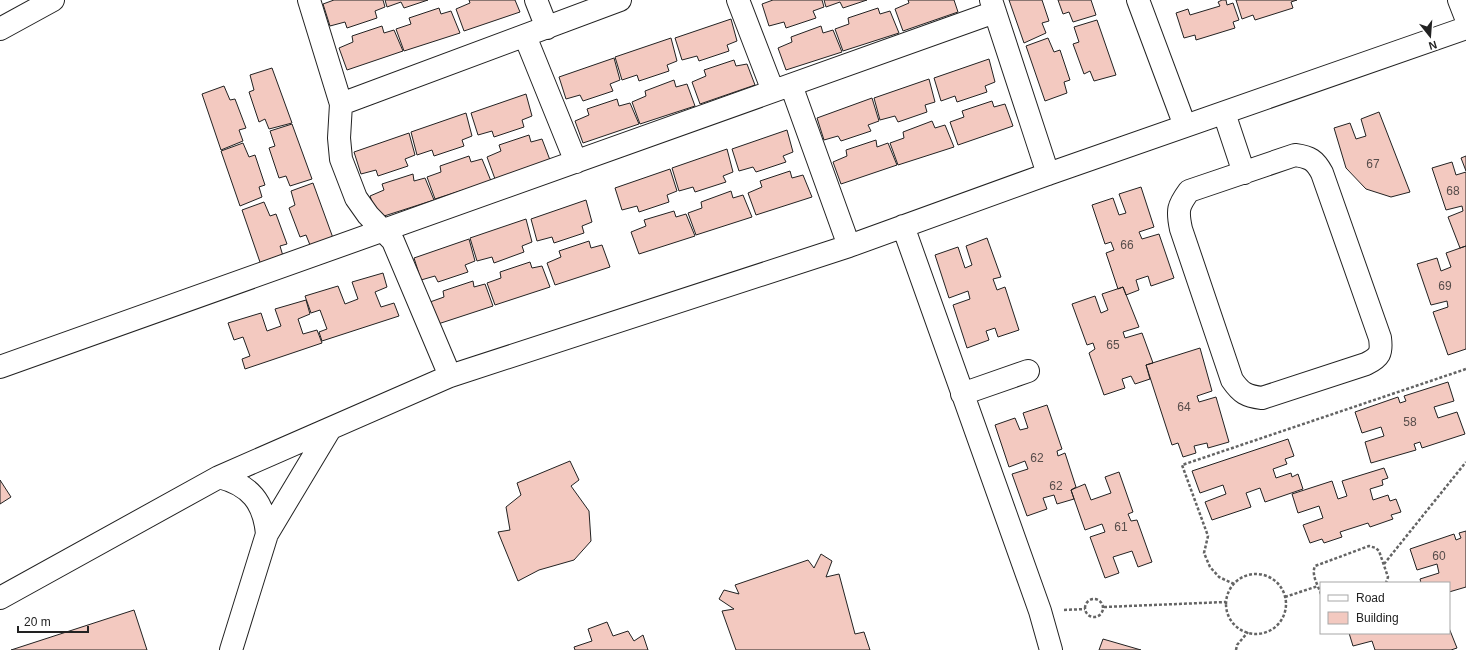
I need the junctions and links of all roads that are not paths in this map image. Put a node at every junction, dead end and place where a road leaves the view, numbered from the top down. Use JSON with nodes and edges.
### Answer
{"nodes":[{"id":1,"x":53,"y":0,"type":"edge"},
{"id":2,"x":308,"y":0,"type":"edge"},
{"id":3,"x":536,"y":0,"type":"edge"},
{"id":4,"x":620,"y":0,"type":"edge"},
{"id":5,"x":738,"y":0,"type":"edge"},
{"id":6,"x":1138,"y":0,"type":"edge"},
{"id":7,"x":1460,"y":0,"type":"edge"},
{"id":8,"x":993,"y":6,"type":"edge"},
{"id":9,"x":1466,"y":18,"type":"edge"},
{"id":10,"x":546,"y":28,"type":"junction"},
{"id":11,"x":1466,"y":28,"type":"edge"},
{"id":12,"x":0,"y":29,"type":"edge"},
{"id":13,"x":525,"y":36,"type":"junction"},
{"id":14,"x":782,"y":88,"type":"junction"},
{"id":15,"x":341,"y":104,"type":"junction"},
{"id":16,"x":1224,"y":113,"type":"junction"},
{"id":17,"x":1185,"y":126,"type":"junction"},
{"id":18,"x":576,"y":162,"type":"junction"},
{"id":19,"x":1244,"y":173,"type":"junction"},
{"id":20,"x":1048,"y":174,"type":"junction"},
{"id":21,"x":903,"y":226,"type":"junction"},
{"id":22,"x":383,"y":230,"type":"junction"},
{"id":23,"x":849,"y":246,"type":"junction"},
{"id":24,"x":0,"y":367,"type":"edge"},
{"id":25,"x":1028,"y":371,"type":"dead end"},
{"id":26,"x":450,"y":376,"type":"junction"},
{"id":27,"x":962,"y":394,"type":"junction"},
{"id":28,"x":330,"y":429,"type":"junction"},
{"id":29,"x":219,"y":477,"type":"junction"},
{"id":30,"x":267,"y":534,"type":"junction"},
{"id":31,"x":0,"y":598,"type":"edge"},
{"id":32,"x":230,"y":650,"type":"edge"},
{"id":33,"x":1051,"y":650,"type":"edge"}],
"edges":[{"from":1,"to":12,"type":"street"},
{"from":2,"to":15,"type":"street"},
{"from":3,"to":10,"type":"street"},
{"from":4,"to":10,"type":"street"},
{"from":5,"to":14,"type":"street"},
{"from":6,"to":17,"type":"street"},
{"from":7,"to":9,"type":"street"},
{"from":8,"to":14,"type":"street"},
{"from":8,"to":20,"type":"street"},
{"from":10,"to":13,"type":"street"},
{"from":11,"to":16,"type":"street"},
{"from":13,"to":15,"type":"street"},
{"from":13,"to":18,"type":"street"},
{"from":14,"to":18,"type":"street"},
{"from":14,"to":23,"type":"street"},
{"from":15,"to":22,"type":"street"},
{"from":16,"to":17,"type":"street"},
{"from":16,"to":19,"type":"street"},
{"from":17,"to":20,"type":"street"},
{"from":18,"to":22,"type":"street"},
{"from":19,"to":19,"type":"street"},
{"from":20,"to":21,"type":"street"},
{"from":21,"to":23,"type":"street"},
{"from":21,"to":27,"type":"street"},
{"from":22,"to":24,"type":"street"},
{"from":22,"to":26,"type":"street"},
{"from":23,"to":26,"type":"street"},
{"from":25,"to":27,"type":"street"},
{"from":26,"to":28,"type":"street"},
{"from":27,"to":33,"type":"street"},
{"from":28,"to":29,"type":"street"},
{"from":28,"to":30,"type":"street"},
{"from":29,"to":30,"type":"street"},
{"from":29,"to":31,"type":"street"},
{"from":30,"to":32,"type":"street"}]}
